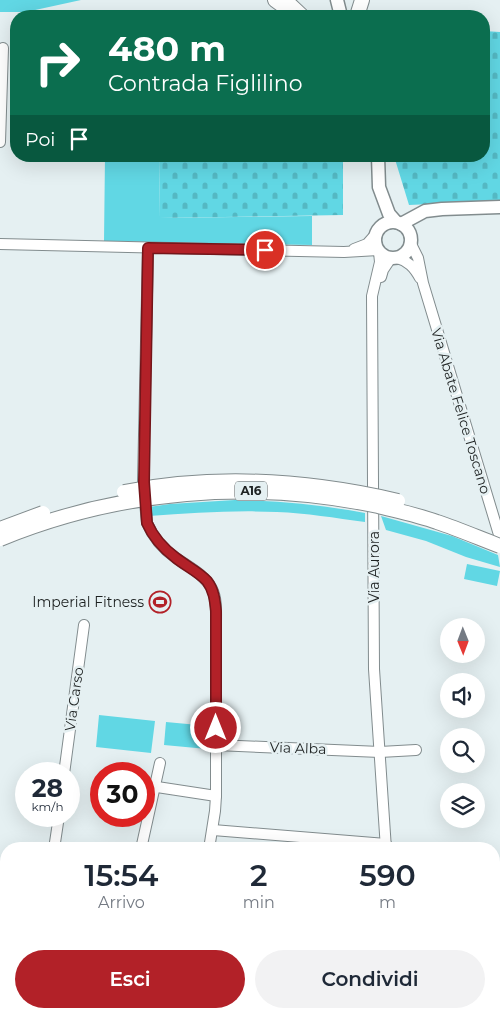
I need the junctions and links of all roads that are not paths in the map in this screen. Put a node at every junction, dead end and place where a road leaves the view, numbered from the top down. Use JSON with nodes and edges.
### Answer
{"nodes":[{"id":1,"x":275,"y":0,"type":"edge"},
{"id":2,"x":288,"y":0,"type":"edge"},
{"id":3,"x":289,"y":10,"type":"edge"},
{"id":4,"x":299,"y":10,"type":"edge"},
{"id":5,"x":3,"y":48,"type":"dead end"},
{"id":6,"x":0,"y":142,"type":"edge"},
{"id":7,"x":378,"y":162,"type":"edge"},
{"id":8,"x":379,"y":187,"type":"junction"},
{"id":9,"x":500,"y":207,"type":"edge"},
{"id":10,"x":432,"y":210,"type":"junction"},
{"id":11,"x":398,"y":223,"type":"junction"},
{"id":12,"x":378,"y":231,"type":"junction"},
{"id":13,"x":410,"y":239,"type":"junction"},
{"id":14,"x":0,"y":244,"type":"edge"},
{"id":15,"x":148,"y":248,"type":"junction"},
{"id":16,"x":364,"y":251,"type":"junction"},
{"id":17,"x":379,"y":251,"type":"junction"},
{"id":18,"x":344,"y":252,"type":"junction"},
{"id":19,"x":394,"y":258,"type":"junction"},
{"id":20,"x":379,"y":267,"type":"junction"},
{"id":21,"x":423,"y":283,"type":"junction"},
{"id":22,"x":375,"y":286,"type":"junction"},
{"id":23,"x":0,"y":529,"type":"edge"},
{"id":24,"x":500,"y":537,"type":"edge"},
{"id":25,"x":0,"y":539,"type":"edge"},
{"id":26,"x":500,"y":546,"type":"edge"},
{"id":27,"x":84,"y":625,"type":"dead end"},
{"id":28,"x":216,"y":745,"type":"junction"},
{"id":29,"x":416,"y":750,"type":"dead end"},
{"id":30,"x":380,"y":752,"type":"junction"},
{"id":31,"x":66,"y":762,"type":"edge"},
{"id":32,"x":160,"y":763,"type":"dead end"},
{"id":33,"x":155,"y":773,"type":"edge"},
{"id":34,"x":155,"y":787,"type":"edge"},
{"id":35,"x":216,"y":796,"type":"junction"},
{"id":36,"x":57,"y":827,"type":"edge"},
{"id":37,"x":144,"y":827,"type":"edge"},
{"id":38,"x":213,"y":830,"type":"junction"},
{"id":39,"x":55,"y":842,"type":"edge"},
{"id":40,"x":142,"y":842,"type":"edge"},
{"id":41,"x":210,"y":842,"type":"edge"},
{"id":42,"x":343,"y":842,"type":"edge"},
{"id":43,"x":386,"y":842,"type":"edge"}],
"edges":[{"from":1,"to":3,"type":"highway"},
{"from":2,"to":4,"type":"street"},
{"from":5,"to":6,"type":"street"},
{"from":7,"to":8,"type":"main road"},
{"from":8,"to":11,"type":"main road"},
{"from":8,"to":12,"type":"main road"},
{"from":9,"to":10,"type":"main road"},
{"from":10,"to":11,"type":"main road"},
{"from":10,"to":13,"type":"main road"},
{"from":11,"to":12,"type":"main road"},
{"from":11,"to":13,"type":"main road"},
{"from":12,"to":17,"type":"main road"},
{"from":12,"to":18,"type":"street"},
{"from":13,"to":19,"type":"main road"},
{"from":13,"to":21,"type":"street","name":"Via Abate Felice Toscano"},
{"from":14,"to":15,"type":"street"},
{"from":15,"to":18,"type":"street"},
{"from":15,"to":28,"type":"street"},
{"from":16,"to":17,"type":"street"},
{"from":16,"to":18,"type":"street"},
{"from":16,"to":20,"type":"street"},
{"from":17,"to":19,"type":"main road"},
{"from":17,"to":20,"type":"street","name":"Via Aurora"},
{"from":19,"to":21,"type":"street","name":"Via Abate Felice Toscano"},
{"from":19,"to":22,"type":"street","name":"Via Aurora"},
{"from":20,"to":22,"type":"street","name":"Via Aurora"},
{"from":21,"to":24,"type":"street","name":"Via Abate Felice Toscano"},
{"from":22,"to":30,"type":"street","name":"Via Aurora"},
{"from":23,"to":24,"type":"highway","number":"A16","bridge":true},
{"from":25,"to":26,"type":"highway","number":"A16","bridge":true},
{"from":27,"to":31,"type":"street","name":"Via Carso"},
{"from":28,"to":30,"type":"street","name":"Via Alba"},
{"from":28,"to":35,"type":"street"},
{"from":29,"to":30,"type":"street","name":"Via Alba"},
{"from":30,"to":43,"type":"street","name":"Via Aurora"},
{"from":32,"to":33,"type":"street"},
{"from":34,"to":35,"type":"street"},
{"from":35,"to":38,"type":"street"},
{"from":36,"to":39,"type":"street"},
{"from":37,"to":40,"type":"street"},
{"from":38,"to":41,"type":"street"},
{"from":38,"to":42,"type":"street"}]}
